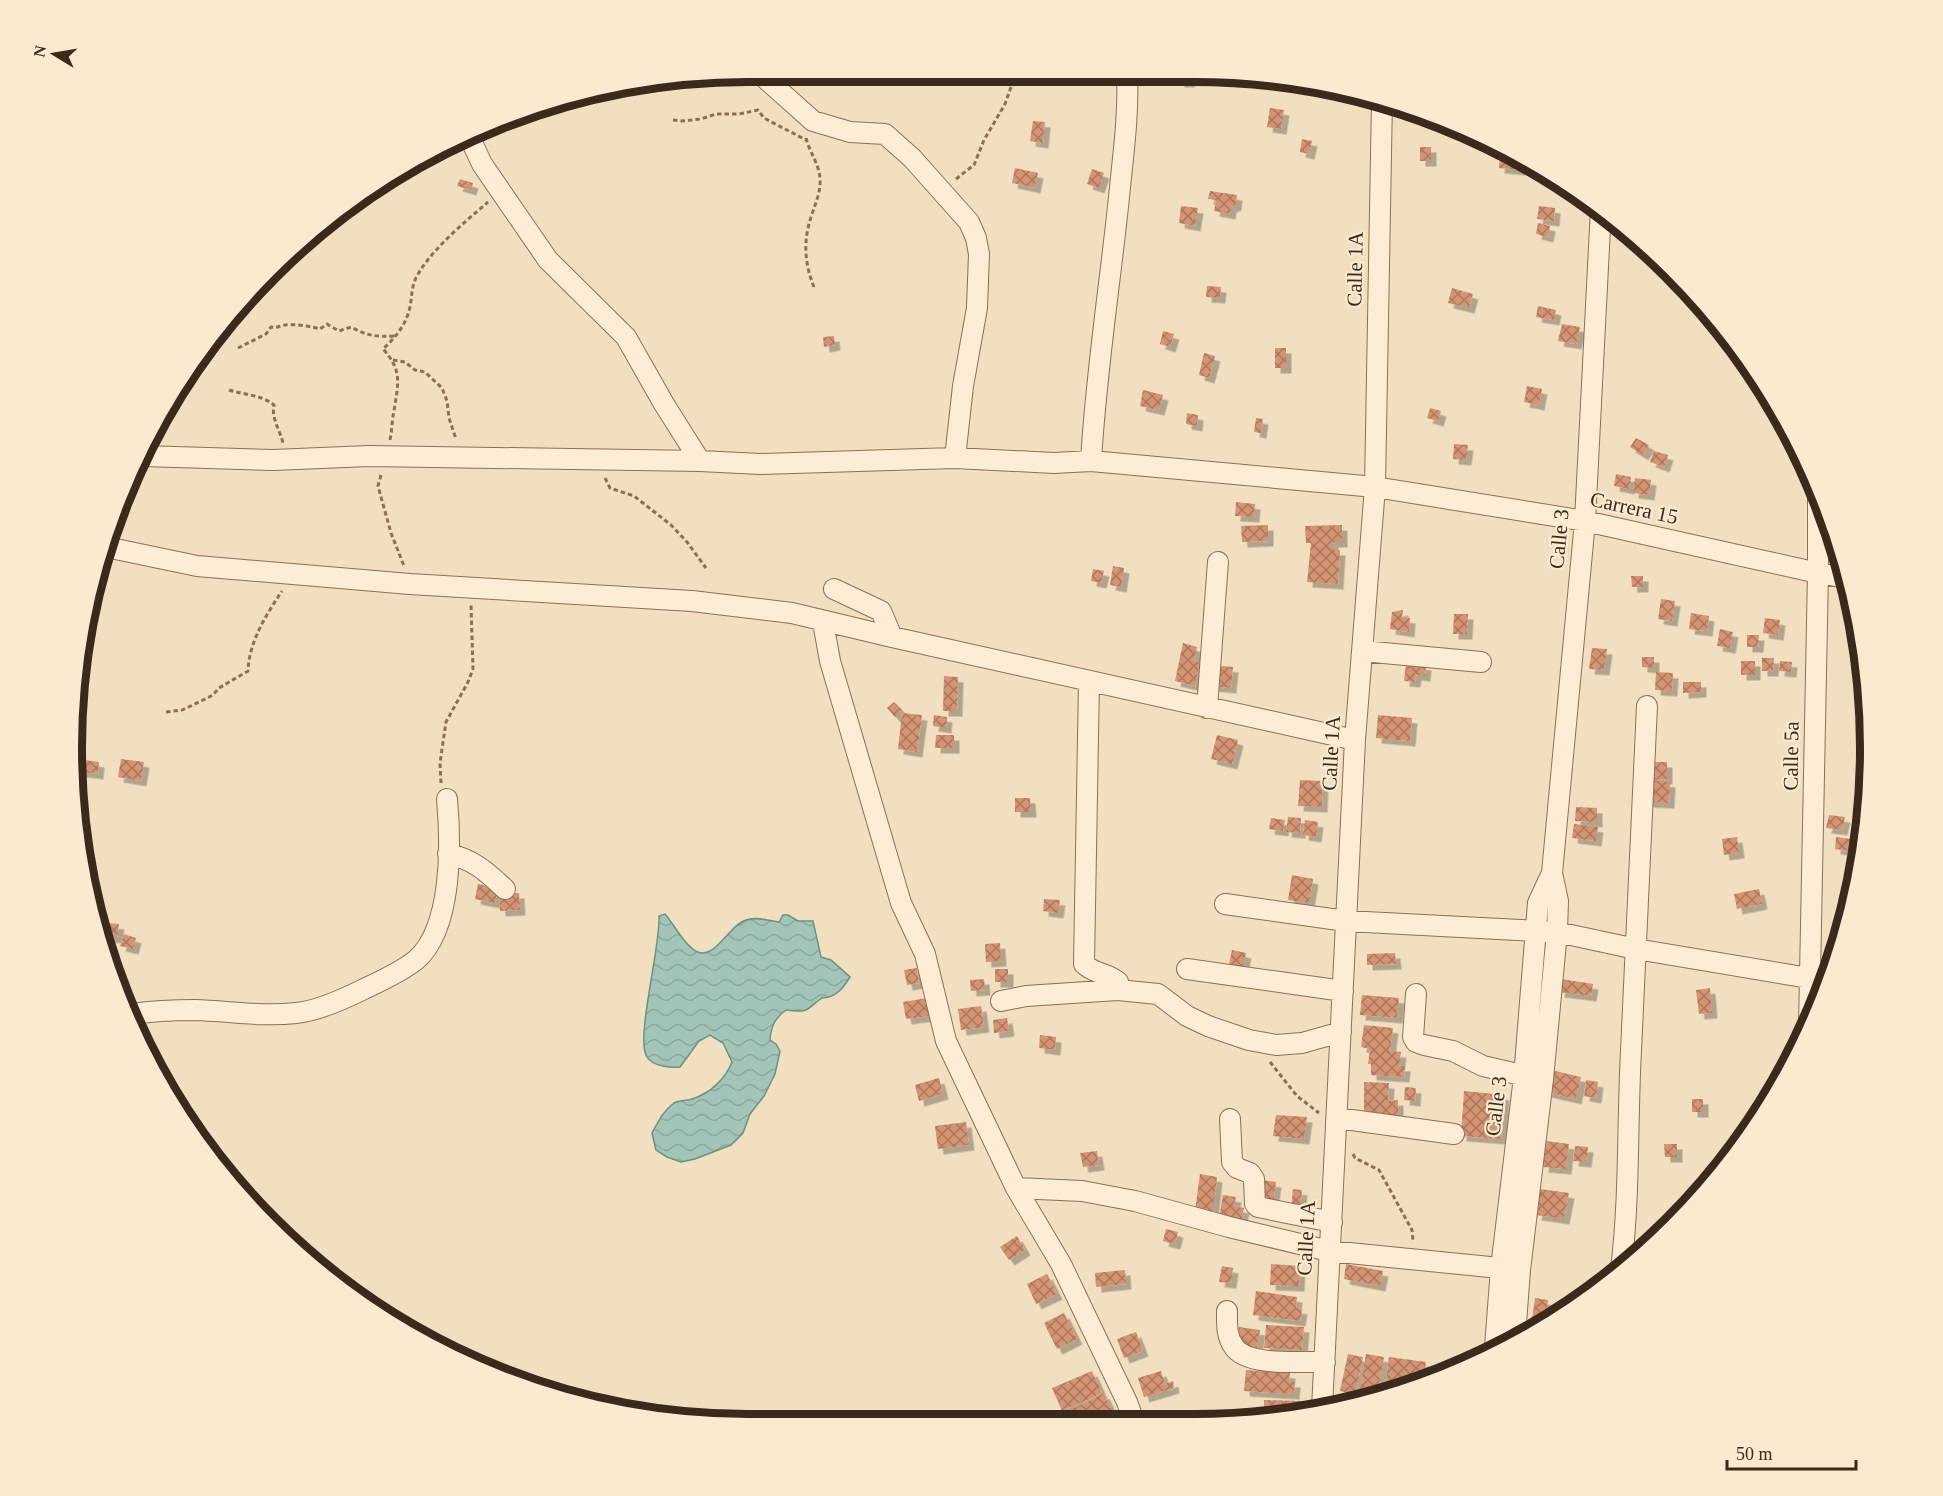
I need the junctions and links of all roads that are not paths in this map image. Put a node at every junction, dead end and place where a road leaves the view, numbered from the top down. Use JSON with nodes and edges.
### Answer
{"nodes":[{"id":1,"x":769,"y":82,"type":"edge"},
{"id":2,"x":1127,"y":82,"type":"edge"},
{"id":3,"x":1382,"y":110,"type":"edge"},
{"id":4,"x":472,"y":143,"type":"edge"},
{"id":5,"x":1600,"y":220,"type":"edge"},
{"id":6,"x":150,"y":456,"type":"edge"},
{"id":7,"x":955,"y":459,"type":"junction"},
{"id":8,"x":700,"y":461,"type":"junction"},
{"id":9,"x":1091,"y":461,"type":"junction"},
{"id":10,"x":1375,"y":487,"type":"junction"},
{"id":11,"x":1818,"y":515,"type":"edge"},
{"id":12,"x":1585,"y":521,"type":"junction"},
{"id":13,"x":113,"y":549,"type":"edge"},
{"id":14,"x":1218,"y":562,"type":"dead end"},
{"id":15,"x":1818,"y":573,"type":"junction"},
{"id":16,"x":1838,"y":577,"type":"edge"},
{"id":17,"x":834,"y":589,"type":"dead end"},
{"id":18,"x":823,"y":622,"type":"junction"},
{"id":19,"x":892,"y":638,"type":"junction"},
{"id":20,"x":1362,"y":651,"type":"junction"},
{"id":21,"x":1481,"y":662,"type":"dead end"},
{"id":22,"x":1089,"y":681,"type":"junction"},
{"id":23,"x":1647,"y":706,"type":"dead end"},
{"id":24,"x":1207,"y":708,"type":"junction"},
{"id":25,"x":1355,"y":740,"type":"junction"},
{"id":26,"x":447,"y":799,"type":"road end"},
{"id":27,"x":448,"y":854,"type":"junction"},
{"id":28,"x":1552,"y":873,"type":"junction"},
{"id":29,"x":505,"y":890,"type":"dead end"},
{"id":30,"x":1225,"y":904,"type":"dead end"},
{"id":31,"x":1346,"y":921,"type":"junction"},
{"id":32,"x":1536,"y":930,"type":"junction"},
{"id":33,"x":1557,"y":932,"type":"junction"},
{"id":34,"x":1636,"y":949,"type":"junction"},
{"id":35,"x":1187,"y":969,"type":"dead end"},
{"id":36,"x":1818,"y":980,"type":"edge"},
{"id":37,"x":1118,"y":990,"type":"junction"},
{"id":38,"x":1343,"y":991,"type":"junction"},
{"id":39,"x":1416,"y":994,"type":"dead end"},
{"id":40,"x":1001,"y":1000,"type":"dead end"},
{"id":41,"x":138,"y":1013,"type":"edge"},
{"id":42,"x":1341,"y":1032,"type":"junction"},
{"id":43,"x":1533,"y":1078,"type":"junction"},
{"id":44,"x":1230,"y":1119,"type":"dead end"},
{"id":45,"x":1337,"y":1122,"type":"junction"},
{"id":46,"x":1454,"y":1134,"type":"dead end"},
{"id":47,"x":1016,"y":1188,"type":"junction"},
{"id":48,"x":1332,"y":1222,"type":"junction"},
{"id":49,"x":1329,"y":1251,"type":"junction"},
{"id":50,"x":1622,"y":1258,"type":"edge"},
{"id":51,"x":1511,"y":1269,"type":"junction"},
{"id":52,"x":1227,"y":1311,"type":"dead end"},
{"id":53,"x":1515,"y":1331,"type":"edge"},
{"id":54,"x":1496,"y":1341,"type":"edge"},
{"id":55,"x":1325,"y":1362,"type":"junction"},
{"id":56,"x":1322,"y":1401,"type":"edge"},
{"id":57,"x":1132,"y":1414,"type":"edge"}],
"edges":[{"from":1,"to":7,"type":"street"},
{"from":2,"to":9,"type":"street"},
{"from":3,"to":10,"type":"street","name":"Calle 1A"},
{"from":4,"to":8,"type":"street"},
{"from":5,"to":12,"type":"street","name":"Calle 3"},
{"from":6,"to":8,"type":"street","name":"Carrera 15"},
{"from":7,"to":8,"type":"street","name":"Carrera 15"},
{"from":7,"to":9,"type":"street","name":"Carrera 15"},
{"from":9,"to":10,"type":"street","name":"Carrera 15"},
{"from":10,"to":12,"type":"street","name":"Carrera 15"},
{"from":10,"to":20,"type":"street","name":"Calle 1A"},
{"from":11,"to":15,"type":"street","name":"Calle 5a"},
{"from":12,"to":15,"type":"street","name":"Carrera 15"},
{"from":12,"to":28,"type":"street","name":"Calle 3"},
{"from":13,"to":18,"type":"street"},
{"from":14,"to":24,"type":"street"},
{"from":15,"to":16,"type":"street","name":"Carrera 15"},
{"from":15,"to":36,"type":"street","name":"Calle 5a"},
{"from":17,"to":19,"type":"street"},
{"from":18,"to":19,"type":"street"},
{"from":18,"to":47,"type":"street"},
{"from":19,"to":22,"type":"street"},
{"from":20,"to":21,"type":"street"},
{"from":20,"to":25,"type":"street","name":"Calle 1A"},
{"from":22,"to":24,"type":"street"},
{"from":22,"to":37,"type":"street"},
{"from":23,"to":34,"type":"street"},
{"from":24,"to":25,"type":"street"},
{"from":25,"to":31,"type":"street","name":"Calle 1A"},
{"from":26,"to":27,"type":"street"},
{"from":27,"to":29,"type":"street"},
{"from":27,"to":41,"type":"street"},
{"from":28,"to":32,"type":"street","name":"Calle 3"},
{"from":28,"to":33,"type":"street","name":"Calle 3"},
{"from":30,"to":31,"type":"street"},
{"from":31,"to":32,"type":"street"},
{"from":31,"to":38,"type":"street","name":"Calle 1A"},
{"from":32,"to":33,"type":"street"},
{"from":32,"to":43,"type":"street","name":"Calle 3"},
{"from":33,"to":34,"type":"street"},
{"from":33,"to":43,"type":"street","name":"Calle 3"},
{"from":34,"to":36,"type":"street"},
{"from":34,"to":50,"type":"street"},
{"from":35,"to":38,"type":"street"},
{"from":37,"to":40,"type":"street"},
{"from":37,"to":42,"type":"street"},
{"from":38,"to":42,"type":"street","name":"Calle 1A"},
{"from":39,"to":43,"type":"street"},
{"from":42,"to":45,"type":"street","name":"Calle 1A"},
{"from":43,"to":51,"type":"street","name":"Calle 3"},
{"from":44,"to":48,"type":"street"},
{"from":45,"to":46,"type":"street"},
{"from":45,"to":48,"type":"street","name":"Calle 1A"},
{"from":47,"to":49,"type":"street"},
{"from":47,"to":57,"type":"street"},
{"from":48,"to":49,"type":"street","name":"Calle 1A"},
{"from":49,"to":51,"type":"street"},
{"from":49,"to":55,"type":"street","name":"Calle 1A"},
{"from":51,"to":53,"type":"street","name":"Calle 3"},
{"from":51,"to":54,"type":"street","name":"Calle 3"},
{"from":52,"to":55,"type":"street"},
{"from":55,"to":56,"type":"street","name":"Calle 1A"}]}
